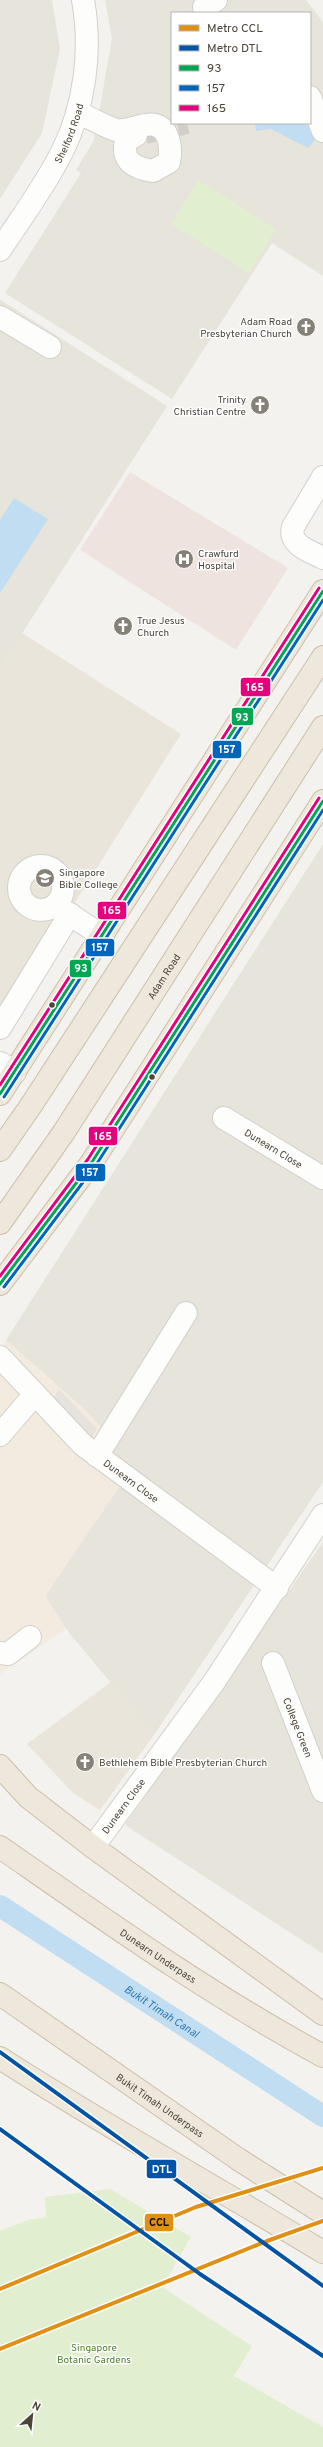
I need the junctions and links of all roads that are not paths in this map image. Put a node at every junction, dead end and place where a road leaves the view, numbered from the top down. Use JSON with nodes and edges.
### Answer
{"nodes":[{"id":1,"x":83,"y":0,"type":"edge"},
{"id":2,"x":311,"y":100,"type":"edge"},
{"id":3,"x":77,"y":112,"type":"junction"},
{"id":4,"x":323,"y":131,"type":"edge"},
{"id":5,"x":136,"y":135,"type":"tunnel mouth"},
{"id":6,"x":0,"y":250,"type":"edge"},
{"id":7,"x":0,"y":317,"type":"edge"},
{"id":8,"x":50,"y":347,"type":"dead end"},
{"id":9,"x":323,"y":477,"type":"edge"},
{"id":10,"x":323,"y":558,"type":"edge"},
{"id":11,"x":323,"y":591,"type":"edge"},
{"id":12,"x":323,"y":657,"type":"edge"},
{"id":13,"x":323,"y":727,"type":"edge"},
{"id":14,"x":323,"y":801,"type":"edge"},
{"id":15,"x":103,"y":936,"type":"junction"},
{"id":16,"x":0,"y":1028,"type":"edge"},
{"id":17,"x":8,"y":1068,"type":"edge"},
{"id":18,"x":0,"y":1094,"type":"edge"},
{"id":19,"x":224,"y":1118,"type":"dead end"},
{"id":20,"x":0,"y":1150,"type":"edge"},
{"id":21,"x":323,"y":1178,"type":"edge"},
{"id":22,"x":0,"y":1223,"type":"edge"},
{"id":23,"x":0,"y":1284,"type":"edge"},
{"id":24,"x":186,"y":1313,"type":"dead end"},
{"id":25,"x":0,"y":1357,"type":"edge"},
{"id":26,"x":35,"y":1394,"type":"junction"},
{"id":27,"x":0,"y":1436,"type":"edge"},
{"id":28,"x":97,"y":1456,"type":"junction"},
{"id":29,"x":323,"y":1515,"type":"edge"},
{"id":30,"x":277,"y":1588,"type":"junction"},
{"id":31,"x":30,"y":1637,"type":"dead end"},
{"id":32,"x":0,"y":1653,"type":"edge"},
{"id":33,"x":273,"y":1663,"type":"dead end"},
{"id":34,"x":0,"y":1766,"type":"edge"},
{"id":35,"x":323,"y":1791,"type":"edge"},
{"id":36,"x":0,"y":1847,"type":"edge"},
{"id":37,"x":93,"y":1847,"type":"junction"},
{"id":38,"x":0,"y":1994,"type":"edge"},
{"id":39,"x":323,"y":2014,"type":"edge"},
{"id":40,"x":323,"y":2056,"type":"edge"},
{"id":41,"x":0,"y":2058,"type":"edge"},
{"id":42,"x":323,"y":2213,"type":"edge"},
{"id":43,"x":323,"y":2252,"type":"edge"}],
"edges":[{"from":1,"to":3,"type":"street","name":"Shelford Road"},
{"from":2,"to":4,"type":"street"},
{"from":3,"to":5,"type":"street"},
{"from":3,"to":6,"type":"street","name":"Shelford Road"},
{"from":7,"to":8,"type":"street"},
{"from":9,"to":10,"type":"street"},
{"from":11,"to":15,"type":"highway"},
{"from":12,"to":20,"type":"highway"},
{"from":13,"to":22,"type":"highway","name":"Adam Road"},
{"from":14,"to":23,"type":"highway"},
{"from":15,"to":16,"type":"street"},
{"from":15,"to":17,"type":"highway"},
{"from":17,"to":18,"type":"highway"},
{"from":19,"to":21,"type":"street","name":"Dunearn Close"},
{"from":24,"to":28,"type":"street"},
{"from":25,"to":26,"type":"street","name":"Dunearn Close"},
{"from":26,"to":27,"type":"street"},
{"from":26,"to":28,"type":"street","name":"Dunearn Close"},
{"from":28,"to":30,"type":"street","name":"Dunearn Close"},
{"from":29,"to":30,"type":"street","name":"Dunearn Close"},
{"from":30,"to":37,"type":"street","name":"Dunearn Close"},
{"from":31,"to":32,"type":"street"},
{"from":33,"to":35,"type":"street","name":"College Green"},
{"from":34,"to":37,"type":"highway"},
{"from":36,"to":40,"type":"highway","name":"Dunearn Underpass"},
{"from":37,"to":39,"type":"highway"},
{"from":38,"to":42,"type":"highway","name":"Bukit Timah Underpass"},
{"from":41,"to":43,"type":"highway"}]}
